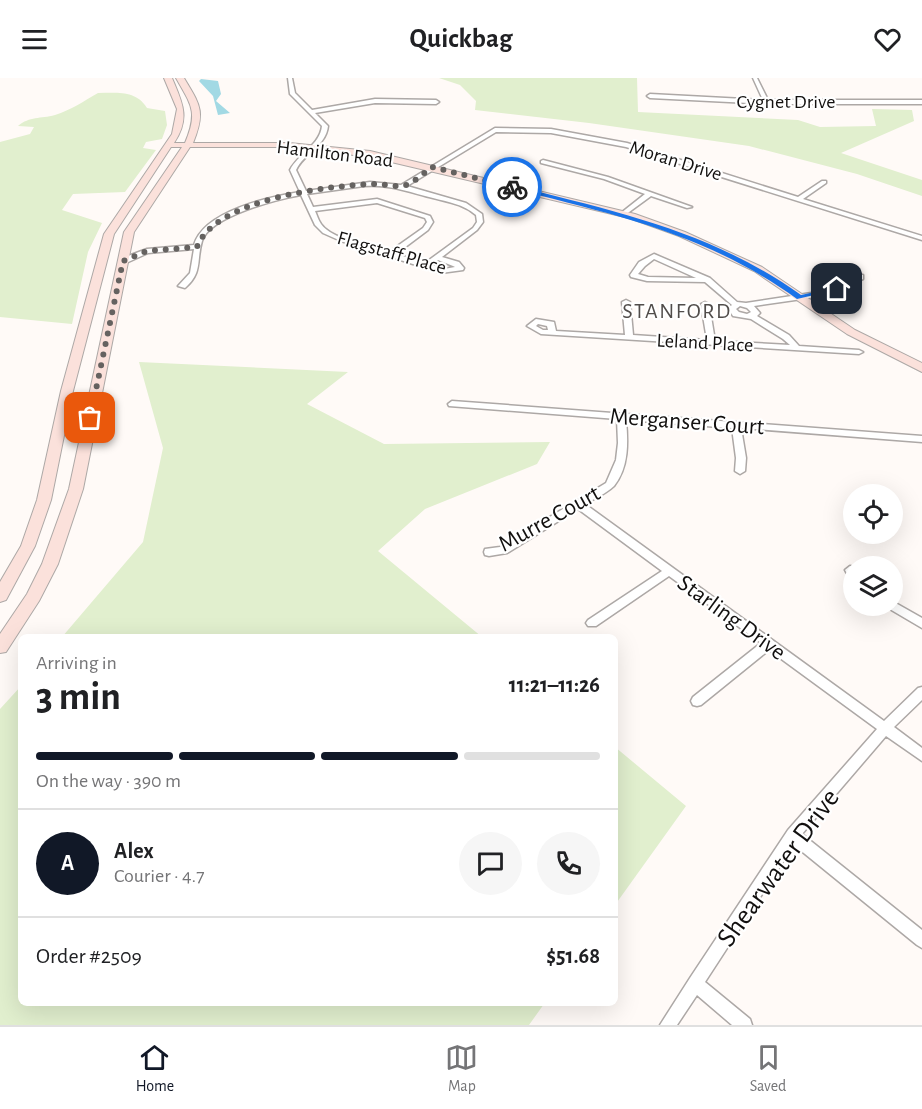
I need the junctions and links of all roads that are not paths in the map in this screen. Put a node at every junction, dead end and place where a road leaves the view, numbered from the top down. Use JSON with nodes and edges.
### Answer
{"nodes":[{"id":1,"x":168,"y":78,"type":"edge"},
{"id":2,"x":180,"y":78,"type":"edge"},
{"id":3,"x":290,"y":78,"type":"edge"},
{"id":4,"x":756,"y":78,"type":"edge"},
{"id":5,"x":650,"y":96,"type":"dead end"},
{"id":6,"x":436,"y":102,"type":"dead end"},
{"id":7,"x":767,"y":102,"type":"junction"},
{"id":8,"x":922,"y":102,"type":"edge"},
{"id":9,"x":310,"y":112,"type":"junction"},
{"id":10,"x":170,"y":145,"type":"junction"},
{"id":11,"x":188,"y":145,"type":"junction"},
{"id":12,"x":310,"y":148,"type":"junction"},
{"id":13,"x":543,"y":162,"type":"dead end"},
{"id":14,"x":432,"y":167,"type":"junction"},
{"id":15,"x":824,"y":182,"type":"dead end"},
{"id":16,"x":402,"y":187,"type":"junction"},
{"id":17,"x":303,"y":193,"type":"junction"},
{"id":18,"x":649,"y":194,"type":"junction"},
{"id":19,"x":800,"y":198,"type":"junction"},
{"id":20,"x":689,"y":207,"type":"dead end"},
{"id":21,"x":311,"y":209,"type":"junction"},
{"id":22,"x":623,"y":214,"type":"junction"},
{"id":23,"x":922,"y":238,"type":"edge"},
{"id":24,"x":127,"y":242,"type":"junction"},
{"id":25,"x":197,"y":247,"type":"junction"},
{"id":26,"x":147,"y":251,"type":"junction"},
{"id":27,"x":391,"y":254,"type":"junction"},
{"id":28,"x":437,"y":258,"type":"junction"},
{"id":29,"x":123,"y":261,"type":"junction"},
{"id":30,"x":427,"y":266,"type":"junction"},
{"id":31,"x":860,"y":277,"type":"dead end"},
{"id":32,"x":707,"y":280,"type":"junction"},
{"id":33,"x":182,"y":286,"type":"dead end"},
{"id":34,"x":800,"y":297,"type":"junction"},
{"id":35,"x":626,"y":302,"type":"dead end"},
{"id":36,"x":705,"y":304,"type":"dead end"},
{"id":37,"x":752,"y":310,"type":"junction"},
{"id":38,"x":552,"y":332,"type":"dead end"},
{"id":39,"x":629,"y":337,"type":"junction"},
{"id":40,"x":711,"y":342,"type":"junction"},
{"id":41,"x":796,"y":347,"type":"junction"},
{"id":42,"x":859,"y":352,"type":"dead end"},
{"id":43,"x":922,"y":368,"type":"edge"},
{"id":44,"x":80,"y":396,"type":"junction"},
{"id":45,"x":452,"y":404,"type":"dead end"},
{"id":46,"x":621,"y":416,"type":"junction"},
{"id":47,"x":736,"y":424,"type":"junction"},
{"id":48,"x":922,"y":439,"type":"edge"},
{"id":49,"x":740,"y":471,"type":"dead end"},
{"id":50,"x":579,"y":505,"type":"junction"},
{"id":51,"x":489,"y":552,"type":"dead end"},
{"id":52,"x":669,"y":571,"type":"junction"},
{"id":53,"x":0,"y":596,"type":"edge"},
{"id":54,"x":903,"y":612,"type":"edge"},
{"id":55,"x":592,"y":623,"type":"dead end"},
{"id":56,"x":922,"y":624,"type":"edge"},
{"id":57,"x":768,"y":644,"type":"junction"},
{"id":58,"x":0,"y":647,"type":"edge"},
{"id":59,"x":922,"y":692,"type":"edge"},
{"id":60,"x":697,"y":701,"type":"dead end"},
{"id":61,"x":886,"y":727,"type":"junction"},
{"id":62,"x":922,"y":755,"type":"edge"},
{"id":63,"x":793,"y":836,"type":"junction"},
{"id":64,"x":922,"y":940,"type":"edge"},
{"id":65,"x":695,"y":983,"type":"junction"},
{"id":66,"x":668,"y":1025,"type":"edge"},
{"id":67,"x":744,"y":1025,"type":"edge"}],
"edges":[{"from":1,"to":10,"type":"main road"},
{"from":2,"to":11,"type":"main road"},
{"from":3,"to":9,"type":"street"},
{"from":4,"to":7,"type":"street"},
{"from":5,"to":7,"type":"street","name":"Cygnet Drive"},
{"from":6,"to":9,"type":"street"},
{"from":7,"to":8,"type":"street","name":"Cygnet Drive"},
{"from":9,"to":12,"type":"street"},
{"from":10,"to":11,"type":"main road","name":"Hamilton Road"},
{"from":10,"to":44,"type":"main road"},
{"from":11,"to":12,"type":"main road","name":"Hamilton Road"},
{"from":11,"to":24,"type":"main road"},
{"from":12,"to":14,"type":"main road","name":"Hamilton Road"},
{"from":12,"to":17,"type":"street","name":"Flagstaff Place"},
{"from":13,"to":18,"type":"street"},
{"from":14,"to":16,"type":"street","name":"Moran Drive"},
{"from":14,"to":19,"type":"street","name":"Moran Drive"},
{"from":14,"to":22,"type":"main road","name":"Hamilton Road"},
{"from":15,"to":19,"type":"street"},
{"from":16,"to":17,"type":"street"},
{"from":16,"to":28,"type":"street"},
{"from":17,"to":21,"type":"street","name":"Flagstaff Place"},
{"from":17,"to":25,"type":"street"},
{"from":18,"to":20,"type":"street"},
{"from":18,"to":22,"type":"street"},
{"from":19,"to":23,"type":"street","name":"Moran Drive"},
{"from":21,"to":27,"type":"street","name":"Flagstaff Place"},
{"from":21,"to":27,"type":"street"},
{"from":22,"to":34,"type":"main road","name":"Hamilton Road"},
{"from":24,"to":26,"type":"street"},
{"from":24,"to":29,"type":"main road"},
{"from":25,"to":26,"type":"street"},
{"from":25,"to":33,"type":"street"},
{"from":26,"to":29,"type":"street"},
{"from":27,"to":30,"type":"street","name":"Flagstaff Place"},
{"from":28,"to":30,"type":"street"},
{"from":28,"to":30,"type":"street","name":"Flagstaff Place"},
{"from":29,"to":44,"type":"main road"},
{"from":31,"to":34,"type":"street"},
{"from":32,"to":32,"type":"street"},
{"from":32,"to":37,"type":"street"},
{"from":34,"to":37,"type":"street"},
{"from":34,"to":43,"type":"main road","name":"Hamilton Road"},
{"from":35,"to":39,"type":"street"},
{"from":36,"to":40,"type":"street"},
{"from":37,"to":41,"type":"street"},
{"from":38,"to":39,"type":"street","name":"Leland Place"},
{"from":39,"to":40,"type":"street","name":"Leland Place"},
{"from":40,"to":41,"type":"street","name":"Leland Place"},
{"from":41,"to":42,"type":"street","name":"Leland Place"},
{"from":44,"to":53,"type":"main road"},
{"from":44,"to":58,"type":"main road"},
{"from":45,"to":46,"type":"street","name":"Merganser Court"},
{"from":46,"to":47,"type":"street","name":"Merganser Court"},
{"from":46,"to":50,"type":"street","name":"Murre Court"},
{"from":47,"to":48,"type":"street","name":"Merganser Court"},
{"from":47,"to":49,"type":"street"},
{"from":50,"to":51,"type":"street","name":"Murre Court"},
{"from":50,"to":52,"type":"street","name":"Starling Drive"},
{"from":52,"to":55,"type":"street"},
{"from":52,"to":57,"type":"street","name":"Starling Drive"},
{"from":54,"to":56,"type":"street"},
{"from":57,"to":60,"type":"street"},
{"from":57,"to":61,"type":"street","name":"Starling Drive"},
{"from":59,"to":61,"type":"street","name":"Shearwater Drive"},
{"from":61,"to":62,"type":"street","name":"Starling Drive"},
{"from":61,"to":63,"type":"street","name":"Shearwater Drive"},
{"from":63,"to":64,"type":"street"},
{"from":63,"to":65,"type":"street","name":"Shearwater Drive"},
{"from":65,"to":66,"type":"street","name":"Shearwater Drive"},
{"from":65,"to":67,"type":"street"}]}
